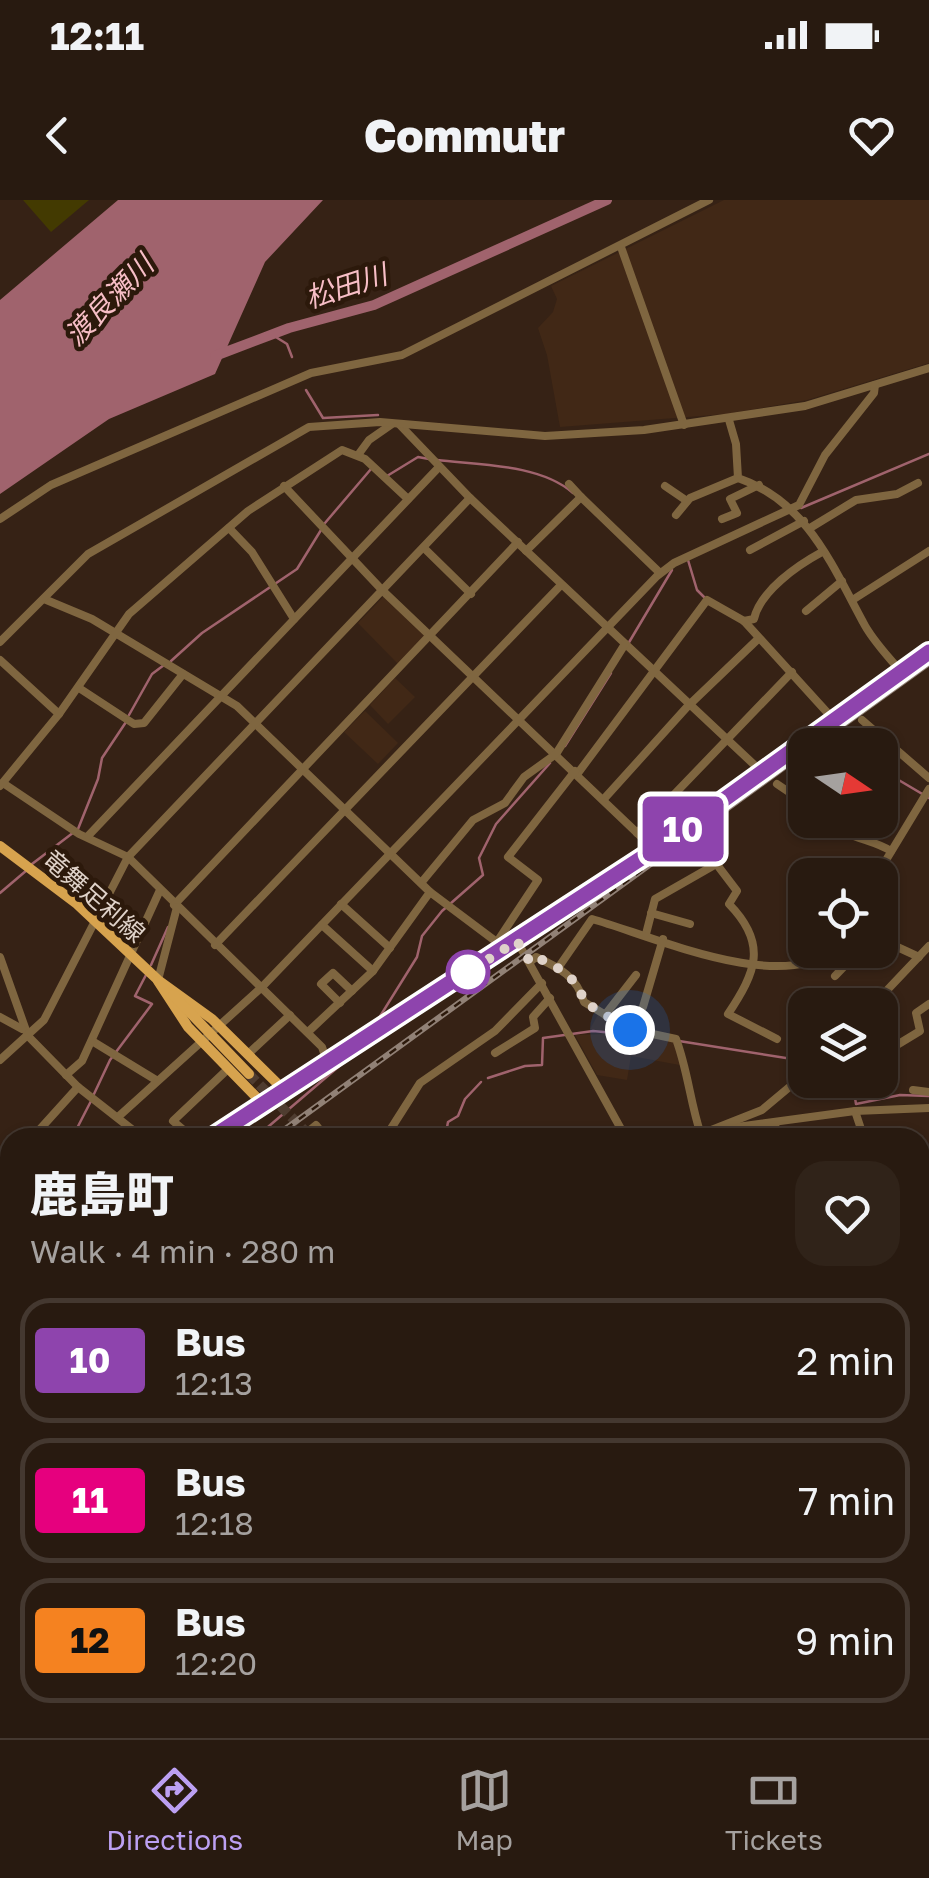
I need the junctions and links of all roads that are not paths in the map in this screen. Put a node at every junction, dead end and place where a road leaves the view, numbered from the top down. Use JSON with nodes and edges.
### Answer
{"nodes":[{"id":1,"x":709,"y":200,"type":"edge"},
{"id":2,"x":622,"y":247,"type":"junction"},
{"id":3,"x":929,"y":368,"type":"edge"},
{"id":4,"x":875,"y":385,"type":"junction"},
{"id":5,"x":729,"y":420,"type":"junction"},
{"id":6,"x":396,"y":424,"type":"junction"},
{"id":7,"x":684,"y":426,"type":"junction"},
{"id":8,"x":358,"y":455,"type":"junction"},
{"id":9,"x":438,"y":467,"type":"junction"},
{"id":10,"x":738,"y":478,"type":"junction"},
{"id":11,"x":918,"y":483,"type":"dead end"},
{"id":12,"x":569,"y":484,"type":"dead end"},
{"id":13,"x":284,"y":486,"type":"junction"},
{"id":14,"x":665,"y":486,"type":"dead end"},
{"id":15,"x":760,"y":486,"type":"junction"},
{"id":16,"x":581,"y":497,"type":"junction"},
{"id":17,"x":470,"y":498,"type":"junction"},
{"id":18,"x":408,"y":499,"type":"junction"},
{"id":19,"x":687,"y":501,"type":"junction"},
{"id":20,"x":793,"y":508,"type":"junction"},
{"id":21,"x":676,"y":515,"type":"dead end"},
{"id":22,"x":0,"y":519,"type":"edge"},
{"id":23,"x":722,"y":519,"type":"dead end"},
{"id":24,"x":808,"y":524,"type":"junction"},
{"id":25,"x":230,"y":528,"type":"junction"},
{"id":26,"x":518,"y":542,"type":"junction"},
{"id":27,"x":424,"y":548,"type":"junction"},
{"id":28,"x":750,"y":550,"type":"dead end"},
{"id":29,"x":526,"y":551,"type":"junction"},
{"id":30,"x":929,"y":551,"type":"edge"},
{"id":31,"x":822,"y":552,"type":"junction"},
{"id":32,"x":352,"y":558,"type":"junction"},
{"id":33,"x":660,"y":573,"type":"junction"},
{"id":34,"x":842,"y":581,"type":"junction"},
{"id":35,"x":562,"y":585,"type":"junction"},
{"id":36,"x":384,"y":591,"type":"junction"},
{"id":37,"x":471,"y":594,"type":"junction"},
{"id":38,"x":44,"y":598,"type":"junction"},
{"id":39,"x":854,"y":599,"type":"junction"},
{"id":40,"x":806,"y":611,"type":"dead end"},
{"id":41,"x":294,"y":619,"type":"junction"},
{"id":42,"x":744,"y":620,"type":"junction"},
{"id":43,"x":606,"y":627,"type":"junction"},
{"id":44,"x":114,"y":636,"type":"junction"},
{"id":45,"x":432,"y":636,"type":"junction"},
{"id":46,"x":758,"y":639,"type":"junction"},
{"id":47,"x":0,"y":642,"type":"edge"},
{"id":48,"x":626,"y":646,"type":"junction"},
{"id":49,"x":929,"y":652,"type":"edge"},
{"id":50,"x":0,"y":660,"type":"edge"},
{"id":51,"x":654,"y":668,"type":"junction"},
{"id":52,"x":792,"y":672,"type":"junction"},
{"id":53,"x":900,"y":672,"type":"junction"},
{"id":54,"x":183,"y":674,"type":"junction"},
{"id":55,"x":474,"y":676,"type":"junction"},
{"id":56,"x":78,"y":688,"type":"junction"},
{"id":57,"x":221,"y":695,"type":"junction"},
{"id":58,"x":690,"y":703,"type":"junction"},
{"id":59,"x":59,"y":714,"type":"junction"},
{"id":60,"x":518,"y":718,"type":"junction"},
{"id":61,"x":834,"y":720,"type":"junction"},
{"id":62,"x":862,"y":720,"type":"dead end"},
{"id":63,"x":255,"y":724,"type":"junction"},
{"id":64,"x":726,"y":738,"type":"junction"},
{"id":65,"x":556,"y":754,"type":"junction"},
{"id":66,"x":0,"y":769,"type":"edge"},
{"id":67,"x":303,"y":769,"type":"junction"},
{"id":68,"x":576,"y":772,"type":"junction"},
{"id":69,"x":763,"y":772,"type":"junction"},
{"id":70,"x":929,"y":778,"type":"edge"},
{"id":71,"x":4,"y":782,"type":"edge"},
{"id":72,"x":777,"y":784,"type":"dead end"},
{"id":73,"x":929,"y":789,"type":"edge"},
{"id":74,"x":788,"y":792,"type":"edge"},
{"id":75,"x":603,"y":800,"type":"junction"},
{"id":76,"x":346,"y":809,"type":"junction"},
{"id":77,"x":637,"y":833,"type":"junction"},
{"id":78,"x":88,"y":836,"type":"junction"},
{"id":79,"x":869,"y":838,"type":"edge"},
{"id":80,"x":702,"y":845,"type":"dead end"},
{"id":81,"x":0,"y":846,"type":"edge"},
{"id":82,"x":654,"y":850,"type":"junction"},
{"id":83,"x":891,"y":851,"type":"junction"},
{"id":84,"x":391,"y":854,"type":"junction"},
{"id":85,"x":128,"y":857,"type":"junction"},
{"id":86,"x":887,"y":858,"type":"edge"},
{"id":87,"x":718,"y":863,"type":"junction"},
{"id":88,"x":421,"y":883,"type":"junction"},
{"id":89,"x":160,"y":890,"type":"junction"},
{"id":90,"x":430,"y":892,"type":"junction"},
{"id":91,"x":342,"y":904,"type":"junction"},
{"id":92,"x":175,"y":906,"type":"junction"},
{"id":93,"x":651,"y":913,"type":"junction"},
{"id":94,"x":94,"y":919,"type":"junction"},
{"id":95,"x":690,"y":924,"type":"dead end"},
{"id":96,"x":322,"y":925,"type":"junction"},
{"id":97,"x":646,"y":934,"type":"junction"},
{"id":98,"x":663,"y":939,"type":"junction"},
{"id":99,"x":517,"y":941,"type":"junction"},
{"id":100,"x":215,"y":945,"type":"junction"},
{"id":101,"x":501,"y":945,"type":"junction"},
{"id":102,"x":898,"y":945,"type":"edge"},
{"id":103,"x":390,"y":948,"type":"junction"},
{"id":104,"x":925,"y":954,"type":"edge"},
{"id":105,"x":132,"y":955,"type":"junction"},
{"id":106,"x":0,"y":957,"type":"edge"},
{"id":107,"x":530,"y":962,"type":"junction"},
{"id":108,"x":752,"y":965,"type":"junction"},
{"id":109,"x":788,"y":966,"type":"edge"},
{"id":110,"x":558,"y":968,"type":"junction"},
{"id":111,"x":843,"y":968,"type":"edge"},
{"id":112,"x":372,"y":971,"type":"junction"},
{"id":113,"x":636,"y":975,"type":"dead end"},
{"id":114,"x":835,"y":976,"type":"dead end"},
{"id":115,"x":158,"y":980,"type":"junction"},
{"id":116,"x":542,"y":983,"type":"junction"},
{"id":117,"x":262,"y":987,"type":"junction"},
{"id":118,"x":890,"y":988,"type":"edge"},
{"id":119,"x":352,"y":991,"type":"junction"},
{"id":120,"x":550,"y":998,"type":"junction"},
{"id":121,"x":340,"y":1003,"type":"junction"},
{"id":122,"x":929,"y":1004,"type":"edge"},
{"id":123,"x":290,"y":1015,"type":"junction"},
{"id":124,"x":605,"y":1015,"type":"junction"},
{"id":125,"x":0,"y":1017,"type":"edge"},
{"id":126,"x":630,"y":1030,"type":"junction"},
{"id":127,"x":209,"y":1032,"type":"junction"},
{"id":128,"x":308,"y":1032,"type":"junction"},
{"id":129,"x":26,"y":1033,"type":"junction"},
{"id":130,"x":777,"y":1039,"type":"dead end"},
{"id":131,"x":92,"y":1041,"type":"junction"},
{"id":132,"x":898,"y":1045,"type":"edge"},
{"id":133,"x":248,"y":1054,"type":"junction"},
{"id":134,"x":495,"y":1054,"type":"dead end"},
{"id":135,"x":0,"y":1060,"type":"edge"},
{"id":136,"x":327,"y":1062,"type":"junction"},
{"id":137,"x":229,"y":1068,"type":"junction"},
{"id":138,"x":249,"y":1074,"type":"tunnel mouth"},
{"id":139,"x":66,"y":1075,"type":"junction"},
{"id":140,"x":156,"y":1080,"type":"junction"},
{"id":141,"x":78,"y":1087,"type":"junction"},
{"id":142,"x":788,"y":1089,"type":"edge"},
{"id":143,"x":284,"y":1090,"type":"junction"},
{"id":144,"x":913,"y":1090,"type":"dead end"},
{"id":145,"x":929,"y":1092,"type":"edge"},
{"id":146,"x":263,"y":1104,"type":"junction"},
{"id":147,"x":928,"y":1108,"type":"edge"},
{"id":148,"x":855,"y":1110,"type":"junction"},
{"id":149,"x":118,"y":1117,"type":"junction"},
{"id":150,"x":929,"y":1117,"type":"edge"},
{"id":151,"x":774,"y":1124,"type":"junction"},
{"id":152,"x":41,"y":1128,"type":"edge"},
{"id":153,"x":132,"y":1128,"type":"edge"},
{"id":154,"x":181,"y":1128,"type":"edge"},
{"id":155,"x":226,"y":1128,"type":"edge"},
{"id":156,"x":391,"y":1128,"type":"edge"},
{"id":157,"x":621,"y":1128,"type":"edge"},
{"id":158,"x":695,"y":1128,"type":"edge"},
{"id":159,"x":722,"y":1128,"type":"joint"},
{"id":160,"x":776,"y":1128,"type":"edge"},
{"id":161,"x":861,"y":1128,"type":"edge"}],
"edges":[{"from":1,"to":2,"type":"street"},
{"from":2,"to":7,"type":"street"},
{"from":2,"to":22,"type":"street"},
{"from":3,"to":4,"type":"street"},
{"from":4,"to":5,"type":"street"},
{"from":4,"to":20,"type":"street"},
{"from":5,"to":7,"type":"street"},
{"from":5,"to":10,"type":"street"},
{"from":6,"to":7,"type":"street"},
{"from":6,"to":8,"type":"street"},
{"from":6,"to":9,"type":"street"},
{"from":6,"to":38,"type":"street"},
{"from":8,"to":13,"type":"street"},
{"from":8,"to":18,"type":"street"},
{"from":9,"to":17,"type":"street"},
{"from":9,"to":18,"type":"street"},
{"from":10,"to":15,"type":"street"},
{"from":10,"to":19,"type":"street"},
{"from":11,"to":24,"type":"street"},
{"from":12,"to":16,"type":"street"},
{"from":13,"to":25,"type":"street"},
{"from":13,"to":32,"type":"street"},
{"from":14,"to":19,"type":"street"},
{"from":15,"to":20,"type":"street"},
{"from":15,"to":23,"type":"street"},
{"from":16,"to":29,"type":"street"},
{"from":16,"to":33,"type":"street"},
{"from":17,"to":26,"type":"street"},
{"from":17,"to":27,"type":"street"},
{"from":18,"to":32,"type":"street"},
{"from":19,"to":21,"type":"street"},
{"from":20,"to":24,"type":"street"},
{"from":20,"to":33,"type":"street"},
{"from":24,"to":28,"type":"street"},
{"from":24,"to":31,"type":"street"},
{"from":25,"to":41,"type":"street"},
{"from":25,"to":44,"type":"street"},
{"from":26,"to":29,"type":"street"},
{"from":26,"to":37,"type":"street"},
{"from":27,"to":36,"type":"street"},
{"from":27,"to":37,"type":"street"},
{"from":29,"to":35,"type":"street"},
{"from":30,"to":39,"type":"street"},
{"from":31,"to":34,"type":"street"},
{"from":31,"to":42,"type":"street"},
{"from":32,"to":36,"type":"street"},
{"from":32,"to":41,"type":"street"},
{"from":33,"to":43,"type":"street"},
{"from":34,"to":39,"type":"street"},
{"from":34,"to":40,"type":"street"},
{"from":35,"to":43,"type":"street"},
{"from":35,"to":55,"type":"street"},
{"from":36,"to":45,"type":"street"},
{"from":36,"to":63,"type":"street"},
{"from":37,"to":45,"type":"street"},
{"from":38,"to":44,"type":"street"},
{"from":38,"to":47,"type":"street"},
{"from":39,"to":53,"type":"street"},
{"from":41,"to":57,"type":"street"},
{"from":42,"to":46,"type":"street"},
{"from":42,"to":51,"type":"street"},
{"from":43,"to":48,"type":"street"},
{"from":43,"to":60,"type":"street"},
{"from":44,"to":54,"type":"street"},
{"from":44,"to":56,"type":"street"},
{"from":45,"to":55,"type":"street"},
{"from":45,"to":67,"type":"street"},
{"from":46,"to":52,"type":"street"},
{"from":46,"to":58,"type":"street"},
{"from":48,"to":51,"type":"street"},
{"from":48,"to":65,"type":"street"},
{"from":49,"to":53,"type":"main road"},
{"from":50,"to":59,"type":"street"},
{"from":51,"to":58,"type":"street"},
{"from":51,"to":68,"type":"street"},
{"from":52,"to":61,"type":"street"},
{"from":52,"to":64,"type":"street"},
{"from":53,"to":61,"type":"main road"},
{"from":54,"to":56,"type":"street"},
{"from":54,"to":57,"type":"street"},
{"from":55,"to":60,"type":"street"},
{"from":55,"to":76,"type":"street"},
{"from":56,"to":59,"type":"street"},
{"from":57,"to":63,"type":"street"},
{"from":57,"to":78,"type":"street"},
{"from":58,"to":64,"type":"street"},
{"from":58,"to":75,"type":"street"},
{"from":59,"to":71,"type":"street"},
{"from":60,"to":65,"type":"street"},
{"from":60,"to":84,"type":"street"},
{"from":61,"to":69,"type":"main road"},
{"from":62,"to":70,"type":"street"},
{"from":63,"to":67,"type":"street"},
{"from":63,"to":85,"type":"street"},
{"from":64,"to":69,"type":"street"},
{"from":64,"to":77,"type":"street"},
{"from":65,"to":68,"type":"street"},
{"from":65,"to":88,"type":"street"},
{"from":66,"to":71,"type":"street"},
{"from":67,"to":76,"type":"street"},
{"from":67,"to":92,"type":"street"},
{"from":68,"to":75,"type":"street"},
{"from":68,"to":101,"type":"street"},
{"from":69,"to":82,"type":"main road"},
{"from":71,"to":78,"type":"street"},
{"from":72,"to":74,"type":"street"},
{"from":73,"to":83,"type":"street"},
{"from":75,"to":77,"type":"street"},
{"from":76,"to":84,"type":"street"},
{"from":76,"to":100,"type":"street"},
{"from":77,"to":82,"type":"street"},
{"from":78,"to":85,"type":"street"},
{"from":79,"to":83,"type":"street"},
{"from":80,"to":87,"type":"street"},
{"from":81,"to":94,"type":"main road","name":"竜舞足利線"},
{"from":82,"to":99,"type":"main road"},
{"from":83,"to":86,"type":"street"},
{"from":84,"to":88,"type":"street"},
{"from":84,"to":91,"type":"street"},
{"from":85,"to":89,"type":"street"},
{"from":85,"to":94,"type":"street"},
{"from":87,"to":93,"type":"street"},
{"from":87,"to":108,"type":"street"},
{"from":88,"to":90,"type":"street"},
{"from":89,"to":92,"type":"street"},
{"from":89,"to":105,"type":"street"},
{"from":90,"to":101,"type":"street"},
{"from":90,"to":103,"type":"street"},
{"from":91,"to":96,"type":"street"},
{"from":91,"to":103,"type":"street"},
{"from":92,"to":100,"type":"street"},
{"from":92,"to":115,"type":"street"},
{"from":93,"to":95,"type":"street"},
{"from":93,"to":97,"type":"street"},
{"from":94,"to":105,"type":"main road","name":"竜舞足利線"},
{"from":94,"to":129,"type":"street"},
{"from":96,"to":112,"type":"street"},
{"from":96,"to":117,"type":"street"},
{"from":97,"to":98,"type":"street"},
{"from":97,"to":110,"type":"street"},
{"from":98,"to":108,"type":"street"},
{"from":98,"to":126,"type":"street"},
{"from":99,"to":101,"type":"main road"},
{"from":99,"to":107,"type":"street"},
{"from":100,"to":117,"type":"street"},
{"from":101,"to":136,"type":"main road"},
{"from":102,"to":104,"type":"street"},
{"from":103,"to":112,"type":"street"},
{"from":104,"to":118,"type":"street"},
{"from":105,"to":115,"type":"main road","name":"竜舞足利線"},
{"from":105,"to":131,"type":"street"},
{"from":106,"to":129,"type":"street"},
{"from":107,"to":110,"type":"street"},
{"from":107,"to":116,"type":"street"},
{"from":108,"to":109,"type":"street"},
{"from":108,"to":130,"type":"street"},
{"from":110,"to":124,"type":"street"},
{"from":111,"to":114,"type":"street"},
{"from":112,"to":119,"type":"street"},
{"from":113,"to":124,"type":"street"},
{"from":115,"to":127,"type":"main road","name":"竜舞足利線"},
{"from":115,"to":127,"type":"main road","name":"竜舞足利線"},
{"from":116,"to":120,"type":"street"},
{"from":116,"to":156,"type":"street"},
{"from":117,"to":123,"type":"street"},
{"from":117,"to":127,"type":"street"},
{"from":119,"to":121,"type":"street"},
{"from":119,"to":121,"type":"street"},
{"from":120,"to":134,"type":"street"},
{"from":120,"to":157,"type":"street"},
{"from":121,"to":128,"type":"street"},
{"from":122,"to":132,"type":"street"},
{"from":123,"to":128,"type":"street"},
{"from":123,"to":133,"type":"street"},
{"from":124,"to":126,"type":"street"},
{"from":125,"to":129,"type":"street"},
{"from":126,"to":158,"type":"street"},
{"from":127,"to":133,"type":"main road","name":"竜舞足利線"},
{"from":127,"to":137,"type":"main road","name":"竜舞足利線"},
{"from":127,"to":138,"type":"main road"},
{"from":127,"to":140,"type":"street"},
{"from":128,"to":136,"type":"street"},
{"from":129,"to":135,"type":"street"},
{"from":129,"to":139,"type":"street"},
{"from":131,"to":139,"type":"street"},
{"from":131,"to":140,"type":"street"},
{"from":133,"to":143,"type":"main road","name":"竜舞足利線"},
{"from":136,"to":143,"type":"main road"},
{"from":137,"to":146,"type":"main road","name":"竜舞足利線"},
{"from":137,"to":154,"type":"street"},
{"from":139,"to":141,"type":"street"},
{"from":140,"to":149,"type":"street"},
{"from":141,"to":149,"type":"street"},
{"from":141,"to":152,"type":"street"},
{"from":142,"to":159,"type":"street"},
{"from":143,"to":146,"type":"main road"},
{"from":144,"to":145,"type":"street"},
{"from":146,"to":155,"type":"main road"},
{"from":147,"to":148,"type":"street"},
{"from":147,"to":150,"type":"street"},
{"from":148,"to":151,"type":"street"},
{"from":148,"to":161,"type":"street"},
{"from":149,"to":153,"type":"street"},
{"from":151,"to":159,"type":"street"},
{"from":151,"to":160,"type":"street"}]}
